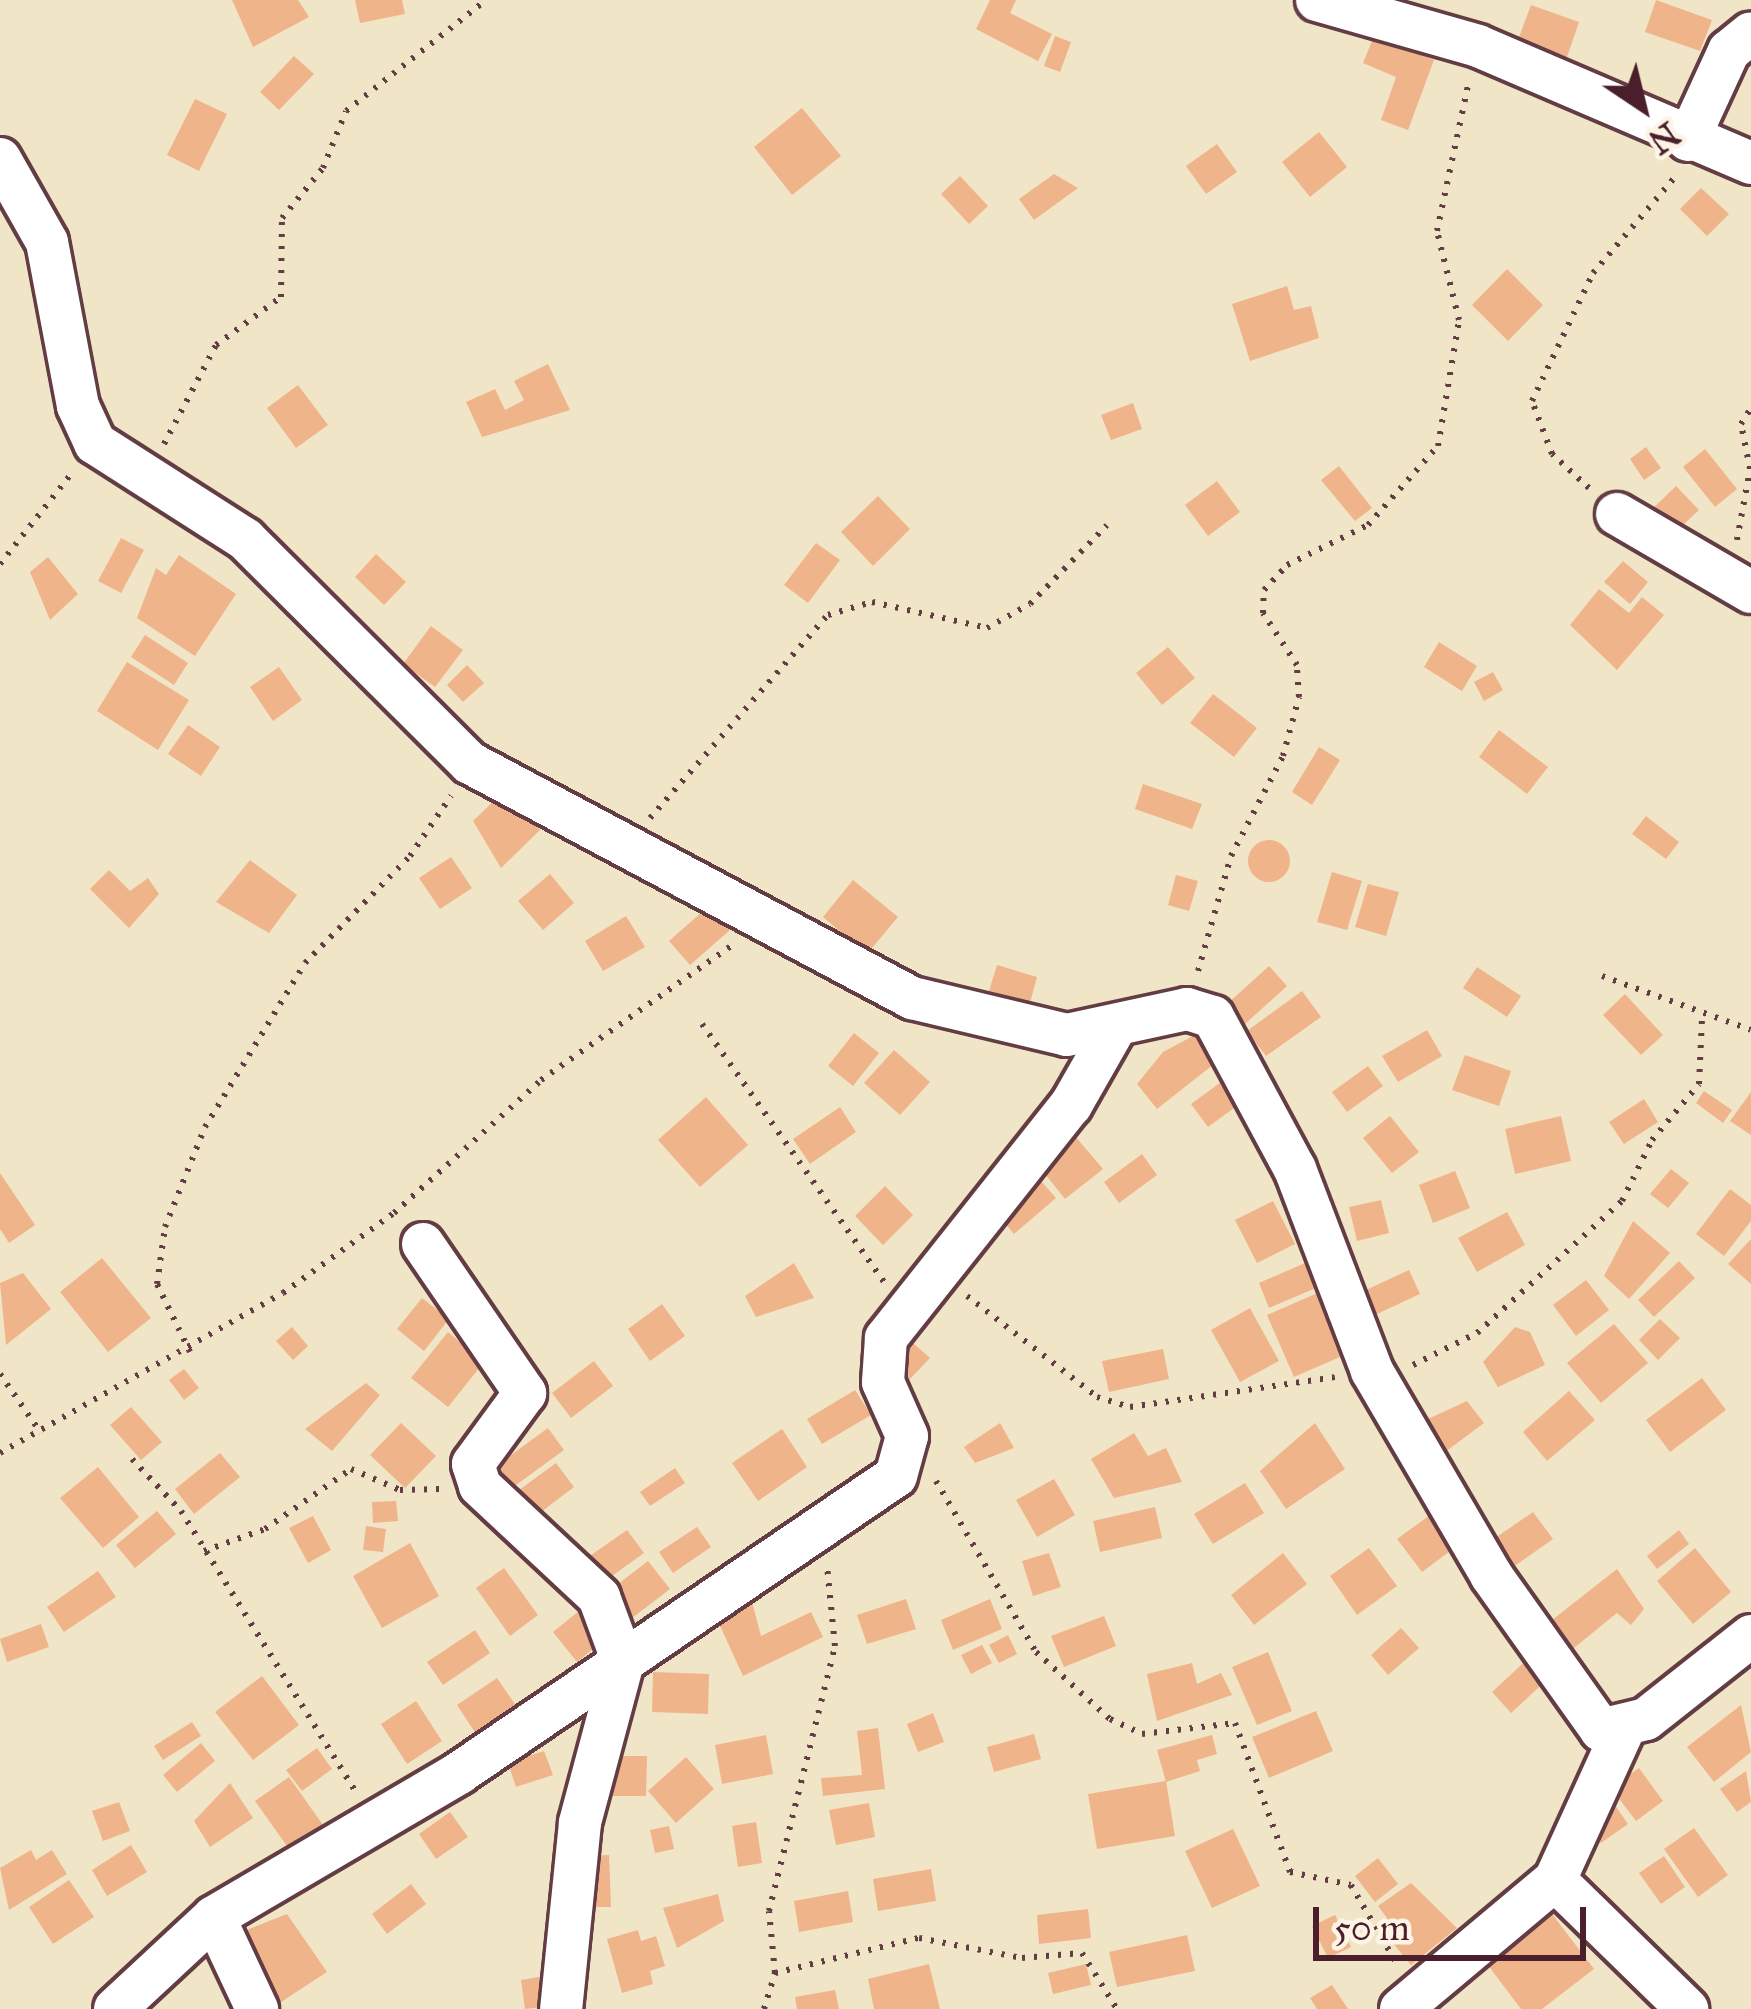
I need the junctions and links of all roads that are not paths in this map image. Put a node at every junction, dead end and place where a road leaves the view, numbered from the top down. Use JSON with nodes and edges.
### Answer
{"nodes":[{"id":1,"x":1317,"y":0,"type":"edge"},
{"id":2,"x":1751,"y":33,"type":"edge"},
{"id":3,"x":1688,"y":140,"type":"junction"},
{"id":4,"x":0,"y":159,"type":"edge"},
{"id":5,"x":1751,"y":163,"type":"edge"},
{"id":6,"x":1617,"y":514,"type":"road end"},
{"id":7,"x":1746,"y":588,"type":"edge"},
{"id":8,"x":1112,"y":1033,"type":"junction"},
{"id":9,"x":423,"y":1244,"type":"dead end"},
{"id":10,"x":1751,"y":1636,"type":"edge"},
{"id":11,"x":623,"y":1662,"type":"junction"},
{"id":12,"x":1622,"y":1733,"type":"junction"},
{"id":13,"x":1556,"y":1880,"type":"junction"},
{"id":14,"x":214,"y":1917,"type":"junction"},
{"id":15,"x":1410,"y":2003,"type":"edge"},
{"id":16,"x":115,"y":2009,"type":"edge"},
{"id":17,"x":257,"y":2009,"type":"edge"},
{"id":18,"x":561,"y":2009,"type":"edge"},
{"id":19,"x":1687,"y":2009,"type":"edge"}],
"edges":[{"from":1,"to":3,"type":"street"},
{"from":2,"to":3,"type":"street"},
{"from":3,"to":5,"type":"street"},
{"from":4,"to":8,"type":"street"},
{"from":6,"to":7,"type":"street"},
{"from":8,"to":11,"type":"street"},
{"from":8,"to":12,"type":"street"},
{"from":9,"to":11,"type":"street"},
{"from":10,"to":12,"type":"street"},
{"from":11,"to":14,"type":"street"},
{"from":11,"to":18,"type":"street"},
{"from":12,"to":13,"type":"street"},
{"from":13,"to":15,"type":"street"},
{"from":13,"to":19,"type":"street"},
{"from":14,"to":16,"type":"street"},
{"from":14,"to":17,"type":"street"}]}
